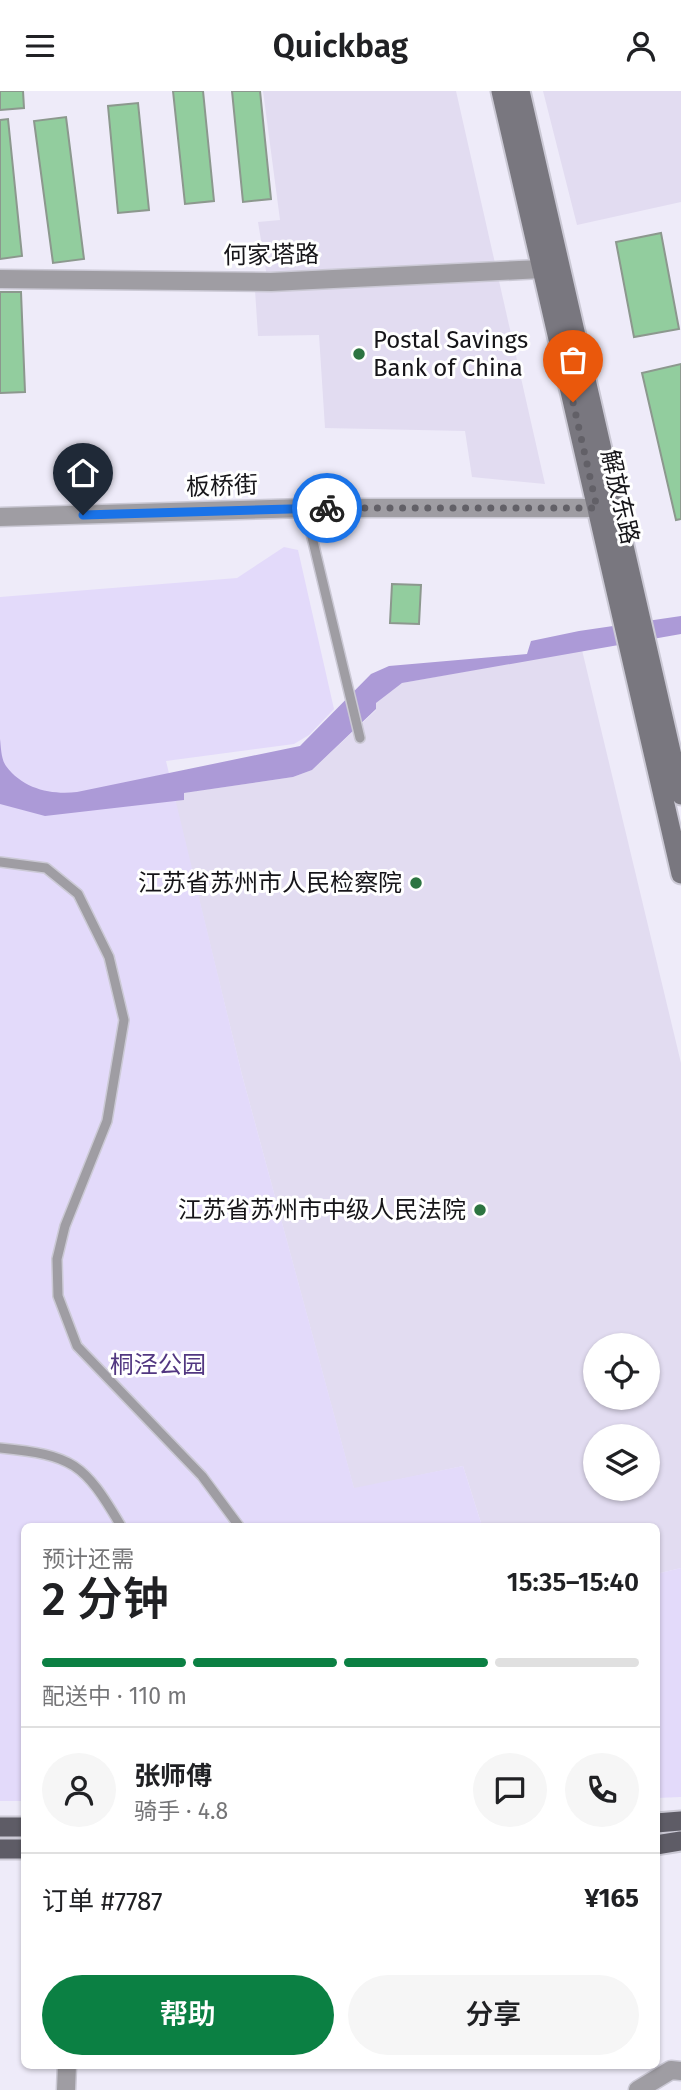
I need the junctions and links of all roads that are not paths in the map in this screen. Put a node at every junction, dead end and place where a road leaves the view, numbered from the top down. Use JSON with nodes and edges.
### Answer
{"nodes":[{"id":1,"x":501,"y":91,"type":"edge"},
{"id":2,"x":520,"y":91,"type":"edge"},
{"id":3,"x":542,"y":269,"type":"junction"},
{"id":4,"x":0,"y":279,"type":"edge"},
{"id":5,"x":606,"y":506,"type":"junction"},
{"id":6,"x":305,"y":508,"type":"junction"},
{"id":7,"x":0,"y":517,"type":"edge"},
{"id":8,"x":637,"y":645,"type":"junction"},
{"id":9,"x":360,"y":738,"type":"dead end"},
{"id":10,"x":681,"y":795,"type":"edge"},
{"id":11,"x":0,"y":862,"type":"edge"},
{"id":12,"x":681,"y":874,"type":"edge"},
{"id":13,"x":0,"y":1448,"type":"edge"},
{"id":14,"x":119,"y":1523,"type":"edge"},
{"id":15,"x":237,"y":1523,"type":"edge"},
{"id":16,"x":681,"y":1821,"type":"edge"},
{"id":17,"x":660,"y":1823,"type":"edge"},
{"id":18,"x":0,"y":1827,"type":"edge"},
{"id":19,"x":21,"y":1827,"type":"edge"},
{"id":20,"x":681,"y":1842,"type":"edge"},
{"id":21,"x":660,"y":1845,"type":"edge"},
{"id":22,"x":0,"y":1849,"type":"edge"},
{"id":23,"x":21,"y":1849,"type":"edge"},
{"id":24,"x":67,"y":2069,"type":"edge"},
{"id":25,"x":649,"y":2069,"type":"edge"},
{"id":26,"x":681,"y":2071,"type":"edge"},
{"id":27,"x":644,"y":2087,"type":"edge"},
{"id":28,"x":66,"y":2090,"type":"edge"}],
"edges":[{"from":1,"to":3,"type":"main road","name":"解放东路"},
{"from":2,"to":5,"type":"main road","name":"解放东路"},
{"from":3,"to":4,"type":"street","name":"何家塔路"},
{"from":3,"to":5,"type":"main road","name":"解放东路"},
{"from":5,"to":6,"type":"street","name":"板桥街"},
{"from":5,"to":8,"type":"main road","name":"解放东路"},
{"from":6,"to":7,"type":"street","name":"板桥街"},
{"from":6,"to":9,"type":"lane"},
{"from":8,"to":10,"type":"main road","name":"解放东路"},
{"from":8,"to":12,"type":"main road","name":"解放东路"},
{"from":11,"to":15,"type":"lane"},
{"from":13,"to":14,"type":"lane"},
{"from":16,"to":17,"type":"main road"},
{"from":18,"to":19,"type":"main road"},
{"from":20,"to":21,"type":"main road"},
{"from":22,"to":23,"type":"main road"},
{"from":24,"to":28,"type":"street"},
{"from":25,"to":27,"type":"street"},
{"from":26,"to":27,"type":"street"}]}
